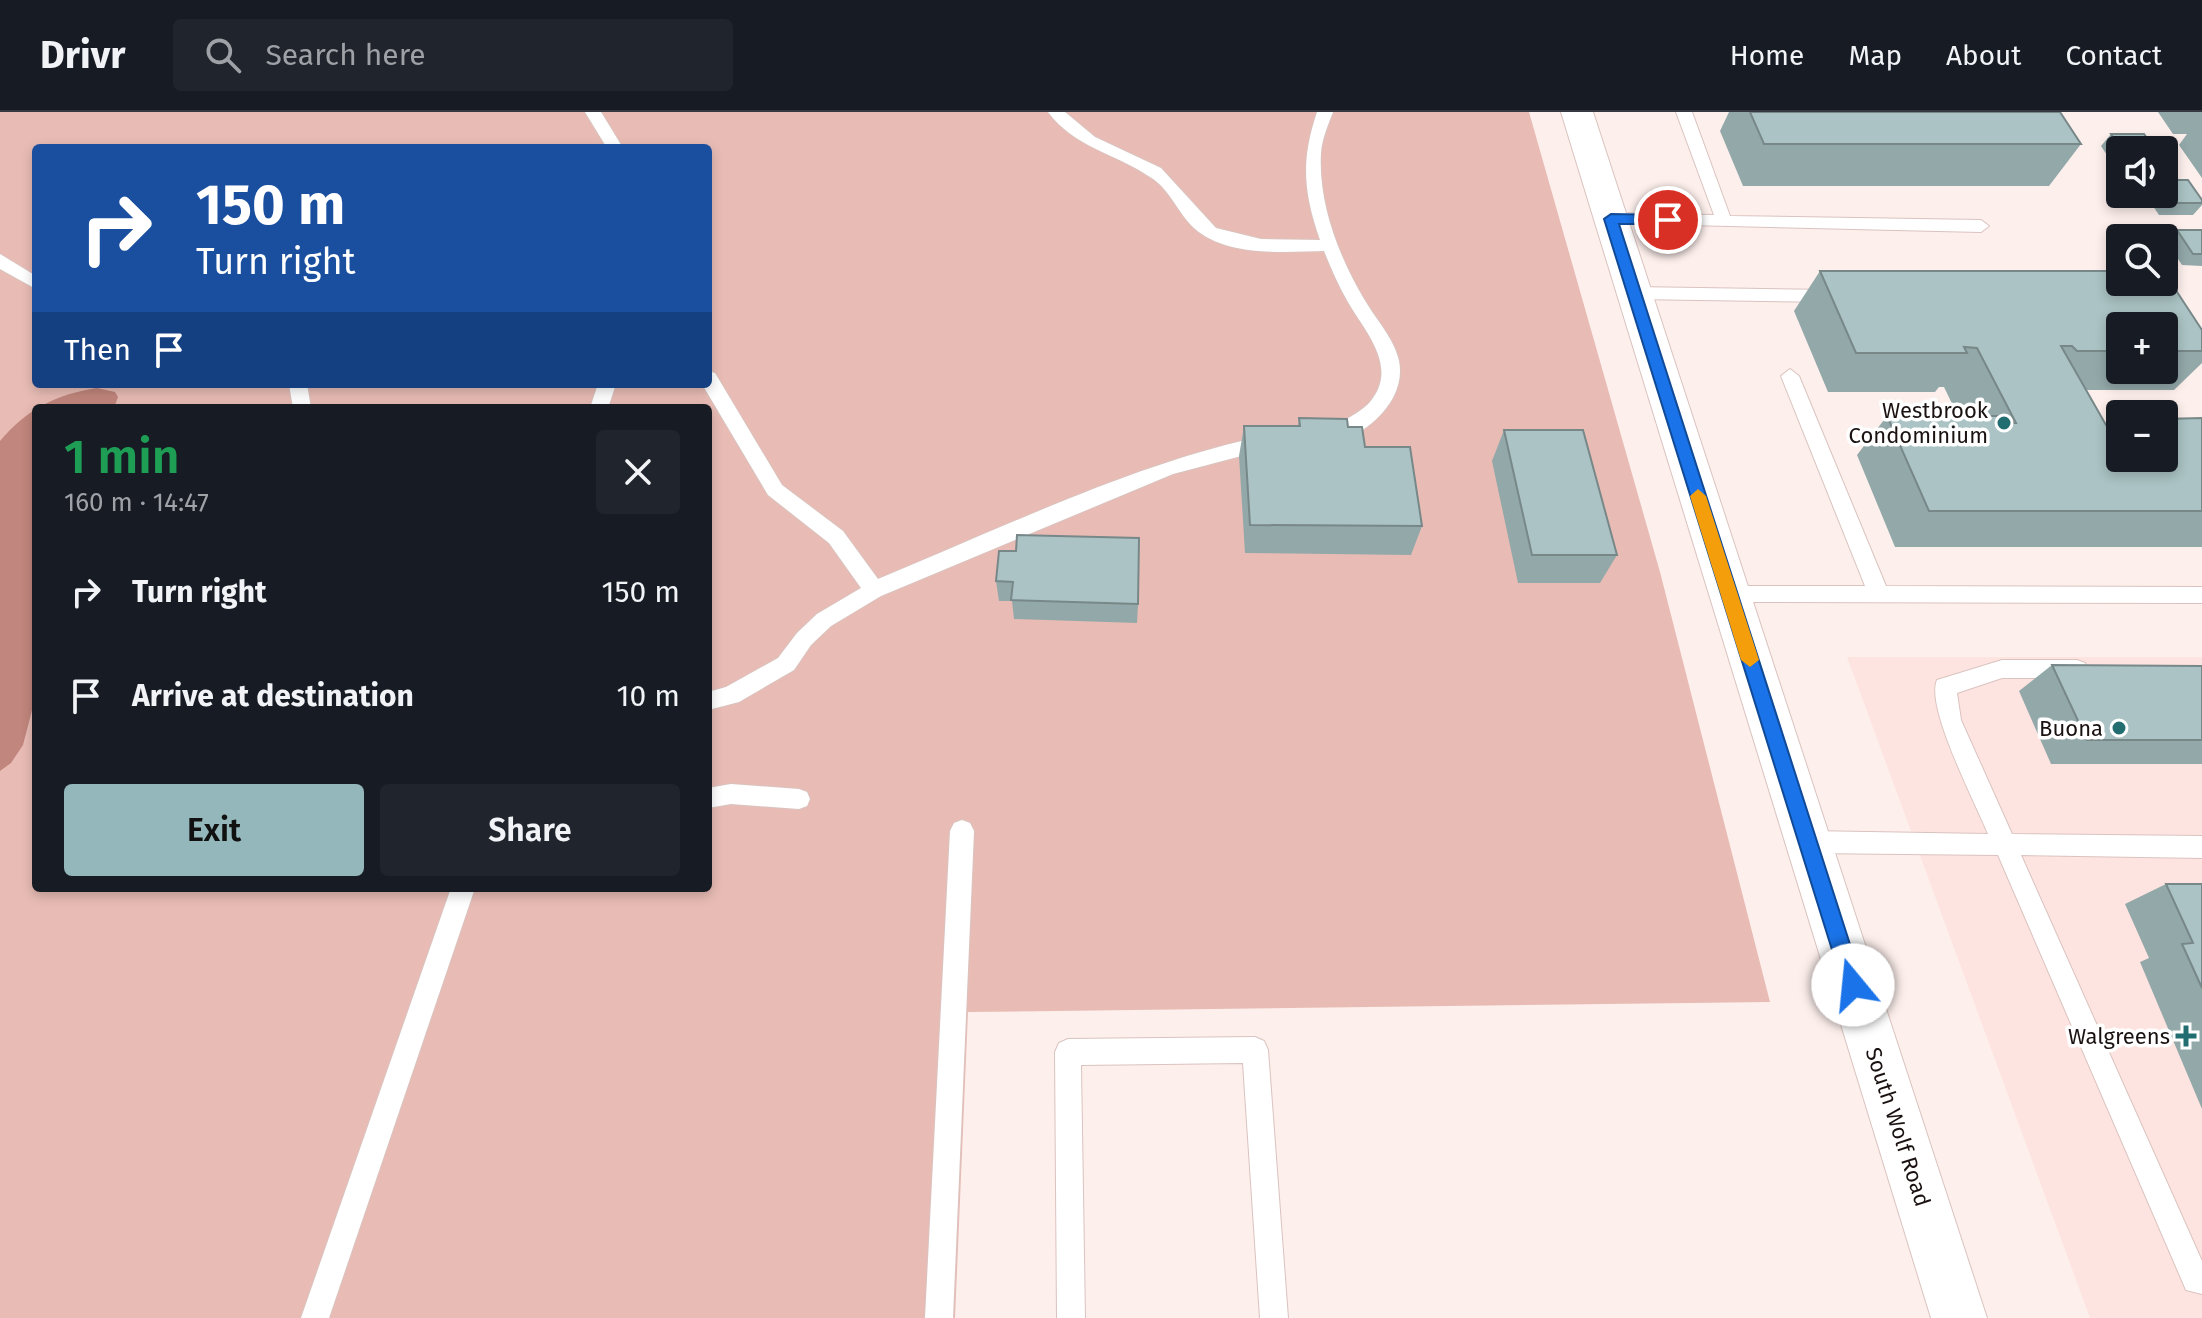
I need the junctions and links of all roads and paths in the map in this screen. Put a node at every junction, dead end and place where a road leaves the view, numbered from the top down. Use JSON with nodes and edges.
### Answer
{"nodes":[{"id":1,"x":593,"y":112,"type":"edge"},
{"id":2,"x":1056,"y":112,"type":"edge"},
{"id":3,"x":1325,"y":112,"type":"edge"},
{"id":4,"x":1577,"y":112,"type":"edge"},
{"id":5,"x":1684,"y":112,"type":"edge"},
{"id":6,"x":613,"y":144,"type":"edge"},
{"id":7,"x":1611,"y":219,"type":"junction"},
{"id":8,"x":1724,"y":221,"type":"junction"},
{"id":9,"x":1981,"y":226,"type":"dead end"},
{"id":10,"x":1331,"y":245,"type":"junction"},
{"id":11,"x":0,"y":260,"type":"edge"},
{"id":12,"x":32,"y":281,"type":"edge"},
{"id":13,"x":1634,"y":293,"type":"junction"},
{"id":14,"x":1848,"y":296,"type":"edge"},
{"id":15,"x":1790,"y":376,"type":"dead end"},
{"id":16,"x":712,"y":385,"type":"edge"},
{"id":17,"x":1314,"y":440,"type":"edge"},
{"id":18,"x":1286,"y":442,"type":"edge"},
{"id":19,"x":874,"y":590,"type":"junction"},
{"id":20,"x":1729,"y":594,"type":"junction"},
{"id":21,"x":1879,"y":595,"type":"junction"},
{"id":22,"x":2202,"y":595,"type":"edge"},
{"id":23,"x":2094,"y":669,"type":"edge"},
{"id":24,"x":712,"y":700,"type":"edge"},
{"id":25,"x":712,"y":797,"type":"edge"},
{"id":26,"x":799,"y":799,"type":"dead end"},
{"id":27,"x":962,"y":831,"type":"dead end"},
{"id":28,"x":1808,"y":842,"type":"junction"},
{"id":29,"x":2004,"y":845,"type":"junction"},
{"id":30,"x":2202,"y":847,"type":"edge"},
{"id":31,"x":462,"y":892,"type":"edge"},
{"id":32,"x":2202,"y":1280,"type":"edge"},
{"id":33,"x":315,"y":1318,"type":"edge"},
{"id":34,"x":939,"y":1318,"type":"edge"},
{"id":35,"x":1071,"y":1318,"type":"edge"},
{"id":36,"x":1274,"y":1318,"type":"edge"},
{"id":37,"x":1959,"y":1318,"type":"edge"}],
"edges":[{"from":1,"to":6,"type":"lane"},
{"from":2,"to":10,"type":"lane"},
{"from":3,"to":10,"type":"lane"},
{"from":4,"to":7,"type":"main road","name":"South Wolf Road"},
{"from":5,"to":8,"type":"lane"},
{"from":7,"to":8,"type":"lane"},
{"from":7,"to":13,"type":"main road","name":"South Wolf Road"},
{"from":8,"to":9,"type":"lane"},
{"from":10,"to":17,"type":"lane"},
{"from":11,"to":12,"type":"lane"},
{"from":13,"to":14,"type":"lane"},
{"from":13,"to":20,"type":"main road","name":"South Wolf Road"},
{"from":15,"to":21,"type":"lane"},
{"from":16,"to":19,"type":"lane"},
{"from":18,"to":19,"type":"lane"},
{"from":19,"to":24,"type":"lane"},
{"from":20,"to":21,"type":"lane"},
{"from":20,"to":28,"type":"main road","name":"South Wolf Road"},
{"from":21,"to":22,"type":"lane"},
{"from":23,"to":29,"type":"lane"},
{"from":25,"to":26,"type":"lane"},
{"from":27,"to":34,"type":"lane"},
{"from":28,"to":29,"type":"lane"},
{"from":28,"to":37,"type":"main road","name":"South Wolf Road"},
{"from":29,"to":30,"type":"lane"},
{"from":29,"to":32,"type":"lane"},
{"from":31,"to":33,"type":"lane"},
{"from":35,"to":36,"type":"lane"}]}
